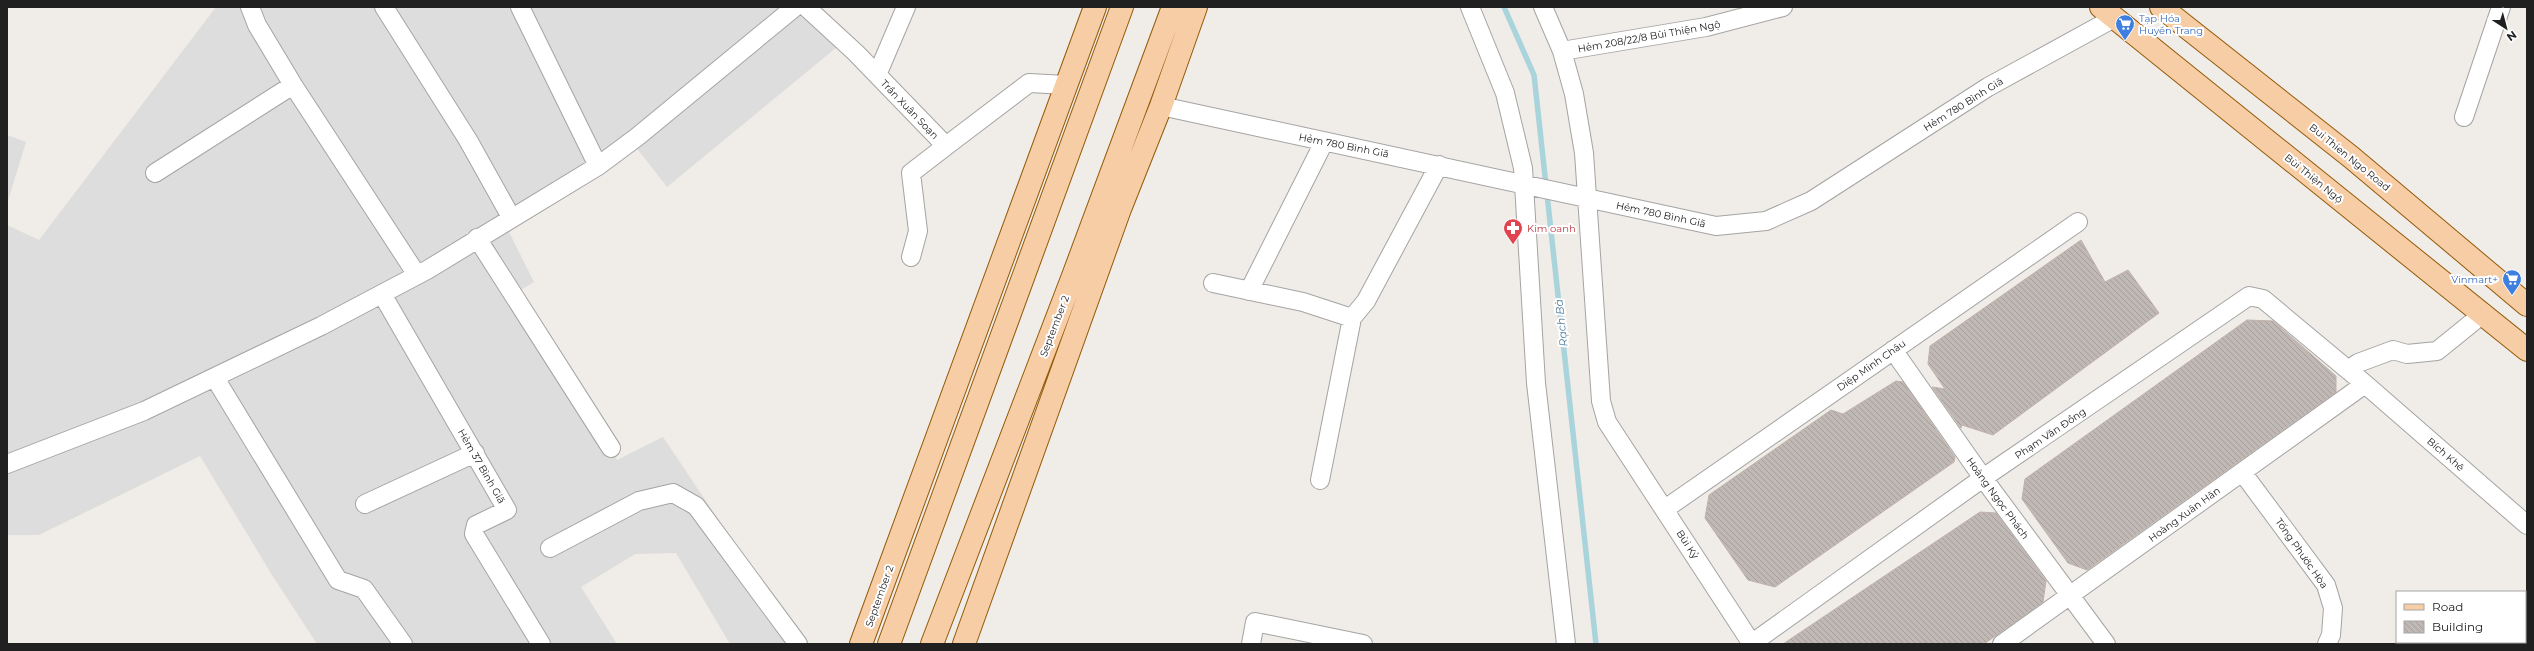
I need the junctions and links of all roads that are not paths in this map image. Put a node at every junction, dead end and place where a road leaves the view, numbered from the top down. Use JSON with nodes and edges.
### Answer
{"nodes":[{"id":1,"x":250,"y":7,"type":"edge"},
{"id":2,"x":384,"y":7,"type":"edge"},
{"id":3,"x":520,"y":7,"type":"edge"},
{"id":4,"x":795,"y":7,"type":"edge"},
{"id":5,"x":806,"y":7,"type":"edge"},
{"id":6,"x":906,"y":7,"type":"edge"},
{"id":7,"x":1095,"y":7,"type":"edge"},
{"id":8,"x":1122,"y":7,"type":"edge"},
{"id":9,"x":1173,"y":7,"type":"edge"},
{"id":10,"x":1196,"y":7,"type":"edge"},
{"id":11,"x":1470,"y":7,"type":"edge"},
{"id":12,"x":1542,"y":7,"type":"edge"},
{"id":13,"x":1783,"y":7,"type":"edge"},
{"id":14,"x":2500,"y":7,"type":"edge"},
{"id":15,"x":2169,"y":9,"type":"edge"},
{"id":16,"x":2108,"y":12,"type":"edge"},
{"id":17,"x":1562,"y":51,"type":"junction"},
{"id":18,"x":877,"y":75,"type":"junction"},
{"id":19,"x":293,"y":84,"type":"junction"},
{"id":20,"x":1066,"y":85,"type":"junction"},
{"id":21,"x":1161,"y":106,"type":"junction"},
{"id":22,"x":2464,"y":117,"type":"dead end"},
{"id":23,"x":1324,"y":142,"type":"junction"},
{"id":24,"x":946,"y":146,"type":"junction"},
{"id":25,"x":1439,"y":165,"type":"junction"},
{"id":26,"x":598,"y":166,"type":"junction"},
{"id":27,"x":1036,"y":168,"type":"junction"},
{"id":28,"x":155,"y":173,"type":"dead end"},
{"id":29,"x":1060,"y":176,"type":"junction"},
{"id":30,"x":1524,"y":184,"type":"junction"},
{"id":31,"x":1587,"y":198,"type":"junction"},
{"id":32,"x":1110,"y":205,"type":"junction"},
{"id":33,"x":511,"y":217,"type":"junction"},
{"id":34,"x":2078,"y":222,"type":"dead end"},
{"id":35,"x":477,"y":238,"type":"junction"},
{"id":36,"x":911,"y":258,"type":"dead end"},
{"id":37,"x":416,"y":275,"type":"junction"},
{"id":38,"x":1213,"y":283,"type":"dead end"},
{"id":39,"x":1249,"y":291,"type":"junction"},
{"id":40,"x":382,"y":294,"type":"junction"},
{"id":41,"x":2527,"y":304,"type":"edge"},
{"id":42,"x":2484,"y":313,"type":"junction"},
{"id":43,"x":1352,"y":318,"type":"junction"},
{"id":44,"x":1893,"y":350,"type":"junction"},
{"id":45,"x":2527,"y":350,"type":"edge"},
{"id":46,"x":2348,"y":370,"type":"junction"},
{"id":47,"x":215,"y":378,"type":"junction"},
{"id":48,"x":2365,"y":384,"type":"junction"},
{"id":49,"x":611,"y":448,"type":"dead end"},
{"id":50,"x":475,"y":453,"type":"junction"},
{"id":51,"x":7,"y":464,"type":"edge"},
{"id":52,"x":2242,"y":472,"type":"junction"},
{"id":53,"x":1983,"y":478,"type":"junction"},
{"id":54,"x":1320,"y":480,"type":"dead end"},
{"id":55,"x":365,"y":504,"type":"dead end"},
{"id":56,"x":1665,"y":509,"type":"junction"},
{"id":57,"x":2527,"y":525,"type":"edge"},
{"id":58,"x":550,"y":548,"type":"dead end"},
{"id":59,"x":2069,"y":596,"type":"junction"},
{"id":60,"x":403,"y":644,"type":"edge"},
{"id":61,"x":541,"y":644,"type":"edge"},
{"id":62,"x":798,"y":644,"type":"edge"},
{"id":63,"x":861,"y":644,"type":"edge"},
{"id":64,"x":889,"y":644,"type":"edge"},
{"id":65,"x":932,"y":644,"type":"edge"},
{"id":66,"x":964,"y":644,"type":"edge"},
{"id":67,"x":1251,"y":644,"type":"edge"},
{"id":68,"x":1363,"y":644,"type":"edge"},
{"id":69,"x":1566,"y":644,"type":"edge"},
{"id":70,"x":1751,"y":644,"type":"edge"},
{"id":71,"x":2002,"y":644,"type":"edge"},
{"id":72,"x":2106,"y":644,"type":"edge"},
{"id":73,"x":2327,"y":644,"type":"edge"}],
"edges":[{"from":1,"to":19,"type":"street"},
{"from":2,"to":33,"type":"street"},
{"from":3,"to":26,"type":"street"},
{"from":4,"to":26,"type":"street"},
{"from":5,"to":18,"type":"street","name":"Trần Xuân Soạn"},
{"from":6,"to":18,"type":"street"},
{"from":7,"to":20,"type":"main road","name":"September 2"},
{"from":8,"to":29,"type":"main road"},
{"from":9,"to":32,"type":"main road","name":"September 2"},
{"from":10,"to":21,"type":"main road","name":"September 2"},
{"from":11,"to":30,"type":"street"},
{"from":12,"to":17,"type":"street","name":"Bùi Kỷ"},
{"from":13,"to":17,"type":"street","name":"Hẻm 208/22/8 Bùi Thiện Ngộ"},
{"from":14,"to":22,"type":"street"},
{"from":15,"to":41,"type":"main road","name":"Bui Thien Ngo Road"},
{"from":16,"to":31,"type":"street","name":"Hẻm 780 Bình Giã"},
{"from":16,"to":42,"type":"main road","name":"Bùi Thiện Ngộ"},
{"from":17,"to":31,"type":"street","name":"Bùi Kỷ"},
{"from":18,"to":24,"type":"street","name":"Trần Xuân Soạn"},
{"from":19,"to":28,"type":"street"},
{"from":19,"to":37,"type":"street"},
{"from":20,"to":24,"type":"street","name":"Trần Xuân Soạn"},
{"from":20,"to":27,"type":"main road","name":"September 2"},
{"from":21,"to":23,"type":"street","name":"Hẻm 780 Bình Giã"},
{"from":21,"to":32,"type":"main road","name":"September 2"},
{"from":23,"to":25,"type":"street","name":"Hẻm 780 Bình Giã"},
{"from":23,"to":39,"type":"street"},
{"from":24,"to":36,"type":"street"},
{"from":25,"to":30,"type":"street","name":"Hẻm 780 Bình Giã"},
{"from":25,"to":43,"type":"street"},
{"from":26,"to":33,"type":"street"},
{"from":27,"to":29,"type":"main road"},
{"from":27,"to":63,"type":"main road","name":"September 2"},
{"from":29,"to":64,"type":"main road"},
{"from":30,"to":31,"type":"street","name":"Hẻm 780 Bình Giã"},
{"from":30,"to":69,"type":"street"},
{"from":31,"to":56,"type":"street","name":"Bùi Kỷ"},
{"from":32,"to":65,"type":"main road","name":"September 2"},
{"from":32,"to":66,"type":"main road","name":"September 2"},
{"from":33,"to":35,"type":"street"},
{"from":34,"to":44,"type":"street","name":"Diệp Minh Châu"},
{"from":35,"to":37,"type":"street"},
{"from":35,"to":49,"type":"street"},
{"from":37,"to":40,"type":"street"},
{"from":38,"to":39,"type":"street"},
{"from":39,"to":43,"type":"street"},
{"from":40,"to":47,"type":"street"},
{"from":40,"to":50,"type":"street","name":"Hẻm 37 Bình Giã"},
{"from":42,"to":45,"type":"main road","name":"Bùi Thiện Ngộ"},
{"from":42,"to":46,"type":"street"},
{"from":43,"to":54,"type":"street"},
{"from":44,"to":53,"type":"street","name":"Hoàng Ngọc Phách"},
{"from":44,"to":56,"type":"street","name":"Diệp Minh Châu"},
{"from":46,"to":48,"type":"street","name":"Phạm Văn Đồng"},
{"from":46,"to":53,"type":"street","name":"Phạm Văn Đồng"},
{"from":47,"to":51,"type":"street"},
{"from":47,"to":60,"type":"street"},
{"from":48,"to":52,"type":"street","name":"Hoàng Xuân Hãn"},
{"from":48,"to":57,"type":"street","name":"Bích Khê"},
{"from":50,"to":55,"type":"street"},
{"from":50,"to":61,"type":"street","name":"Hẻm 37 Bình Giã"},
{"from":52,"to":59,"type":"street","name":"Hoàng Xuân Hãn"},
{"from":52,"to":73,"type":"street","name":"Tống Phước Hòa"},
{"from":53,"to":59,"type":"street","name":"Hoàng Ngọc Phách"},
{"from":53,"to":70,"type":"street","name":"Phạm Văn Đồng"},
{"from":56,"to":70,"type":"street","name":"Bùi Kỷ"},
{"from":58,"to":62,"type":"street"},
{"from":59,"to":71,"type":"street","name":"Hoàng Xuân Hãn"},
{"from":59,"to":72,"type":"street","name":"Hoàng Ngọc Phách"},
{"from":67,"to":68,"type":"street"}]}
